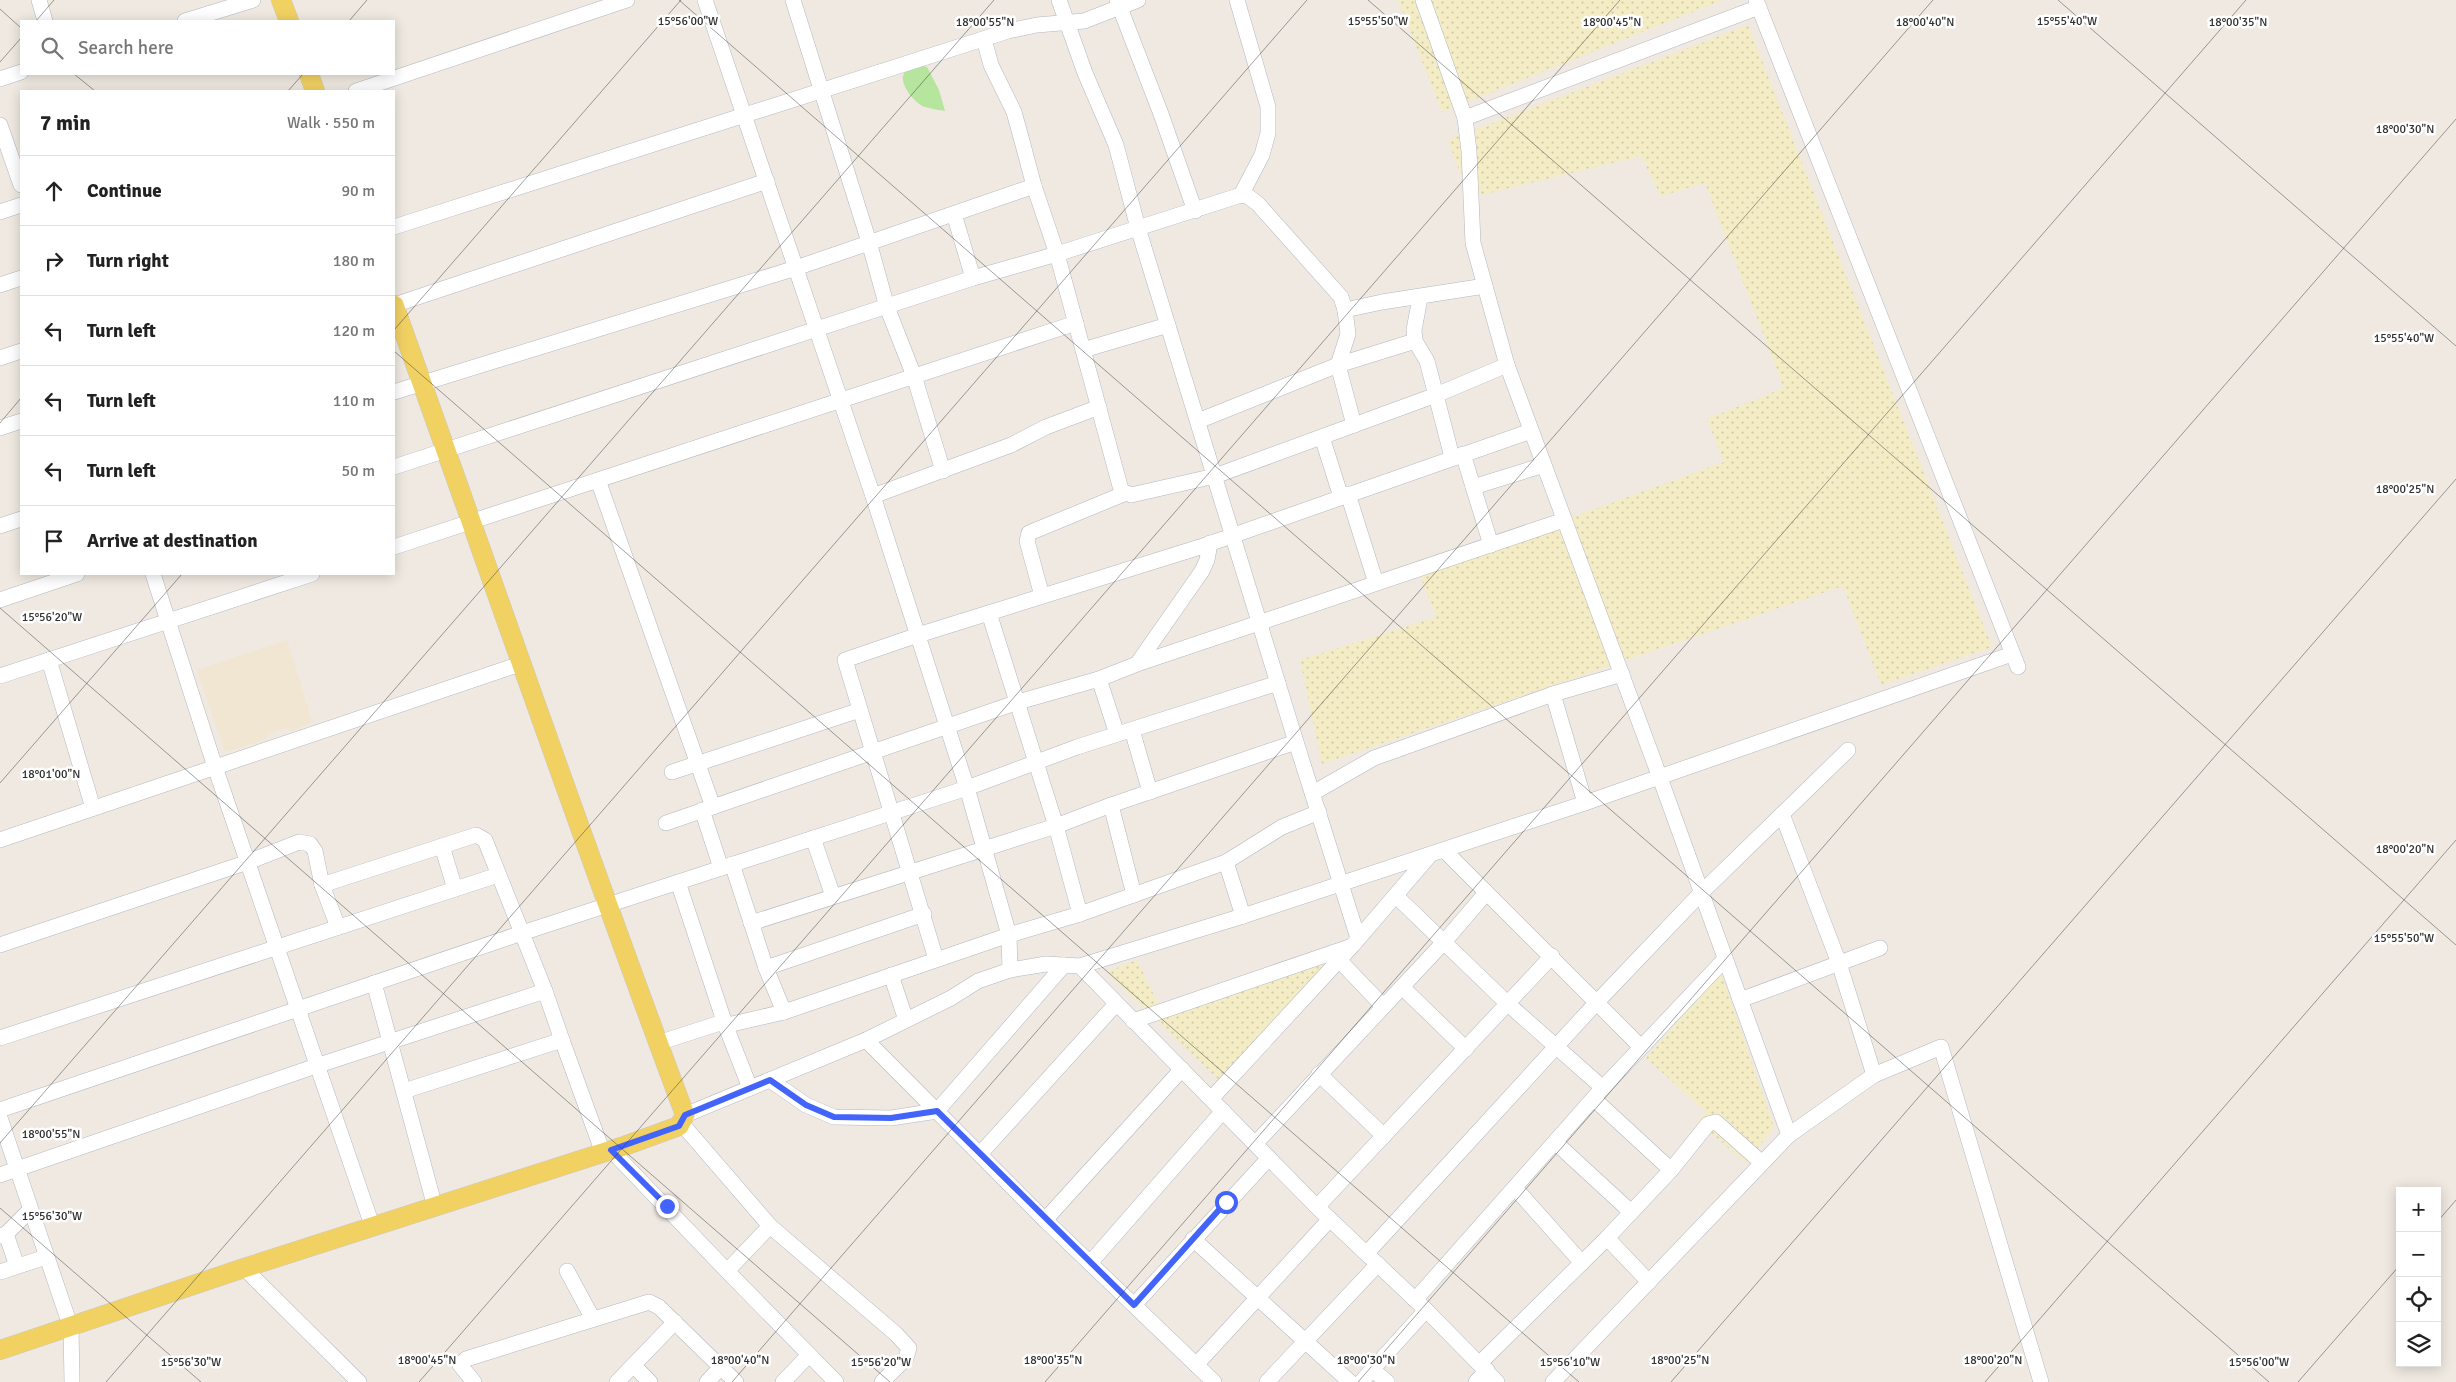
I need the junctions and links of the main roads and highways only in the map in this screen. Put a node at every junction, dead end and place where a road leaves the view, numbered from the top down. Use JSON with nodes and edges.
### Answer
{"nodes":[{"id":1,"x":281,"y":0,"type":"edge"},
{"id":2,"x":289,"y":20,"type":"edge"},
{"id":3,"x":309,"y":75,"type":"edge"},
{"id":4,"x":315,"y":90,"type":"edge"},
{"id":5,"x":395,"y":308,"type":"edge"},
{"id":6,"x":0,"y":1350,"type":"edge"}],
"edges":[{"from":1,"to":2,"type":"main road"},
{"from":3,"to":4,"type":"main road"},
{"from":5,"to":6,"type":"main road"}]}
